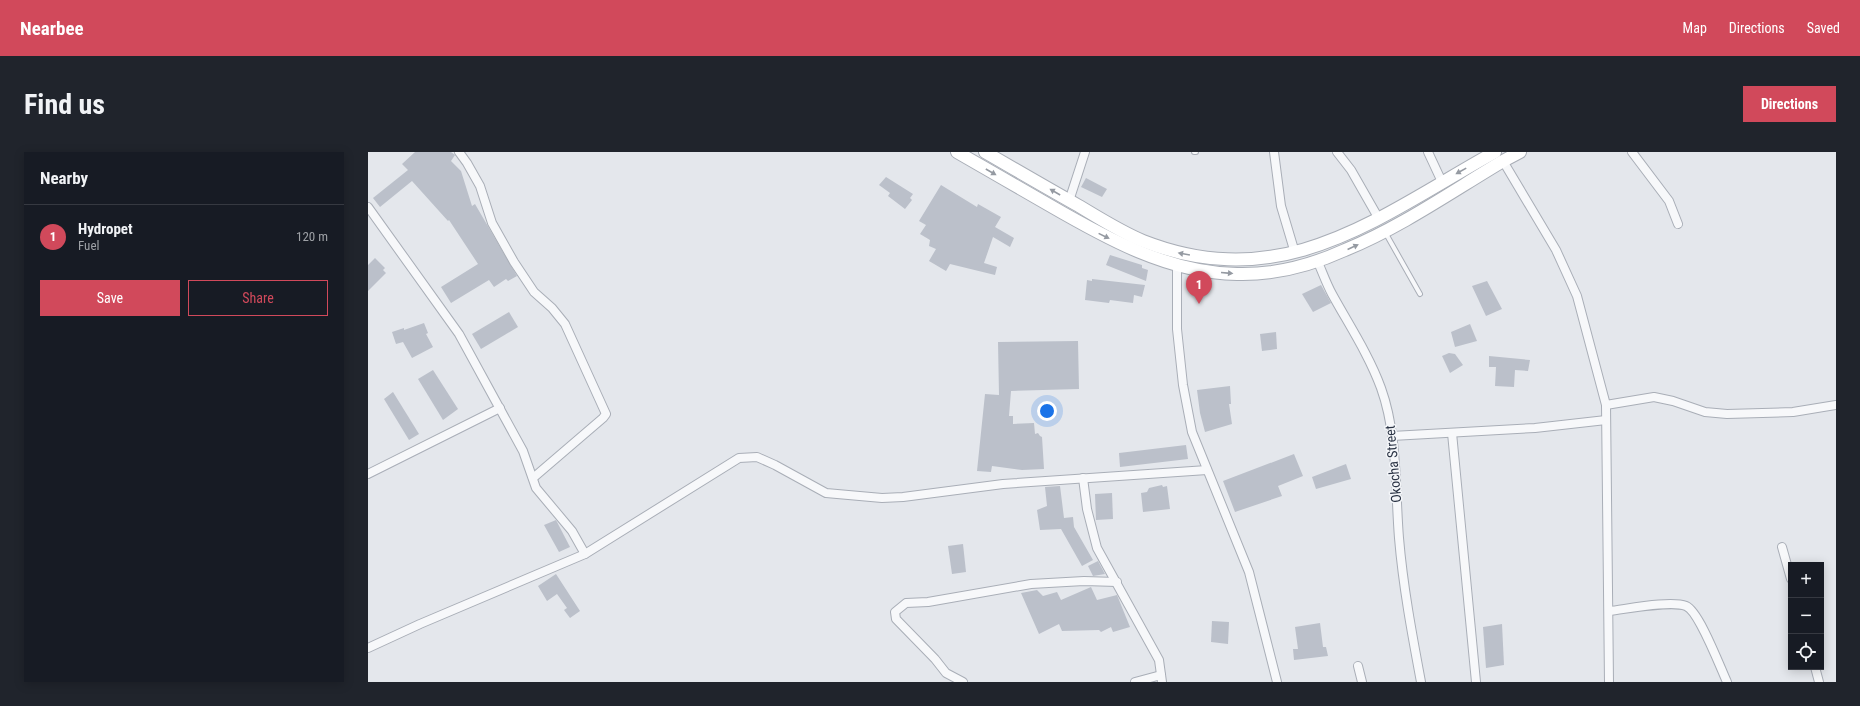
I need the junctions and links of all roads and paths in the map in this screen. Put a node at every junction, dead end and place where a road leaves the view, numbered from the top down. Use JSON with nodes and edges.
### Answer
{"nodes":[{"id":1,"x":459,"y":152,"type":"edge"},
{"id":2,"x":957,"y":152,"type":"edge"},
{"id":3,"x":985,"y":152,"type":"edge"},
{"id":4,"x":1085,"y":152,"type":"edge"},
{"id":5,"x":1274,"y":152,"type":"edge"},
{"id":6,"x":1337,"y":152,"type":"edge"},
{"id":7,"x":1428,"y":152,"type":"edge"},
{"id":8,"x":1520,"y":152,"type":"edge"},
{"id":9,"x":1632,"y":152,"type":"edge"},
{"id":10,"x":1499,"y":156,"type":"edge"},
{"id":11,"x":1442,"y":182,"type":"junction"},
{"id":12,"x":1069,"y":201,"type":"junction"},
{"id":13,"x":368,"y":207,"type":"edge"},
{"id":14,"x":1379,"y":219,"type":"junction"},
{"id":15,"x":1678,"y":224,"type":"dead end"},
{"id":16,"x":1384,"y":232,"type":"junction"},
{"id":17,"x":1294,"y":253,"type":"junction"},
{"id":18,"x":1317,"y":260,"type":"junction"},
{"id":19,"x":1177,"y":266,"type":"junction"},
{"id":20,"x":1420,"y":294,"type":"dead end"},
{"id":21,"x":1836,"y":405,"type":"edge"},
{"id":22,"x":1606,"y":406,"type":"junction"},
{"id":23,"x":500,"y":408,"type":"junction"},
{"id":24,"x":1606,"y":420,"type":"junction"},
{"id":25,"x":1452,"y":433,"type":"junction"},
{"id":26,"x":1392,"y":436,"type":"junction"},
{"id":27,"x":1207,"y":470,"type":"junction"},
{"id":28,"x":368,"y":474,"type":"edge"},
{"id":29,"x":533,"y":478,"type":"junction"},
{"id":30,"x":1083,"y":478,"type":"junction"},
{"id":31,"x":1782,"y":547,"type":"dead end"},
{"id":32,"x":585,"y":554,"type":"junction"},
{"id":33,"x":1788,"y":569,"type":"edge"},
{"id":34,"x":1117,"y":582,"type":"junction"},
{"id":35,"x":1609,"y":612,"type":"junction"},
{"id":36,"x":368,"y":648,"type":"edge"},
{"id":37,"x":1358,"y":666,"type":"dead end"},
{"id":38,"x":1816,"y":670,"type":"edge"},
{"id":39,"x":1162,"y":678,"type":"edge"},
{"id":40,"x":963,"y":682,"type":"edge"},
{"id":41,"x":1135,"y":682,"type":"edge"},
{"id":42,"x":1277,"y":682,"type":"edge"},
{"id":43,"x":1362,"y":682,"type":"edge"},
{"id":44,"x":1421,"y":682,"type":"edge"},
{"id":45,"x":1476,"y":682,"type":"edge"},
{"id":46,"x":1610,"y":682,"type":"edge"},
{"id":47,"x":1727,"y":682,"type":"edge"},
{"id":48,"x":1819,"y":682,"type":"edge"}],
"edges":[{"from":1,"to":29,"type":"street"},
{"from":2,"to":19,"type":"main road","one_way":true},
{"from":12,"to":3,"type":"main road","one_way":true},
{"from":4,"to":12,"type":"street"},
{"from":5,"to":17,"type":"street"},
{"from":6,"to":14,"type":"street"},
{"from":7,"to":11,"type":"street"},
{"from":8,"to":10,"type":"main road"},
{"from":9,"to":15,"type":"street"},
{"from":10,"to":11,"type":"main road","one_way":true},
{"from":10,"to":16,"type":"main road"},
{"from":10,"to":22,"type":"street"},
{"from":11,"to":14,"type":"main road"},
{"from":17,"to":12,"type":"main road","one_way":true},
{"from":13,"to":23,"type":"street"},
{"from":14,"to":17,"type":"main road"},
{"from":18,"to":16,"type":"main road","one_way":true},
{"from":16,"to":20,"type":"lane"},
{"from":19,"to":18,"type":"main road","one_way":true},
{"from":18,"to":26,"type":"street","name":"Okocha Street"},
{"from":19,"to":27,"type":"street"},
{"from":21,"to":22,"type":"street"},
{"from":22,"to":24,"type":"street"},
{"from":23,"to":28,"type":"street"},
{"from":23,"to":29,"type":"street"},
{"from":24,"to":25,"type":"street"},
{"from":24,"to":35,"type":"street"},
{"from":25,"to":26,"type":"street"},
{"from":25,"to":45,"type":"street"},
{"from":26,"to":44,"type":"street","name":"Okocha Street"},
{"from":27,"to":30,"type":"street"},
{"from":27,"to":42,"type":"street"},
{"from":29,"to":32,"type":"street"},
{"from":30,"to":32,"type":"street"},
{"from":30,"to":34,"type":"street"},
{"from":31,"to":33,"type":"street"},
{"from":32,"to":36,"type":"street"},
{"from":34,"to":39,"type":"street"},
{"from":34,"to":40,"type":"street"},
{"from":35,"to":46,"type":"street"},
{"from":35,"to":47,"type":"street"},
{"from":37,"to":43,"type":"street"},
{"from":38,"to":48,"type":"street"},
{"from":39,"to":41,"type":"street"}]}
